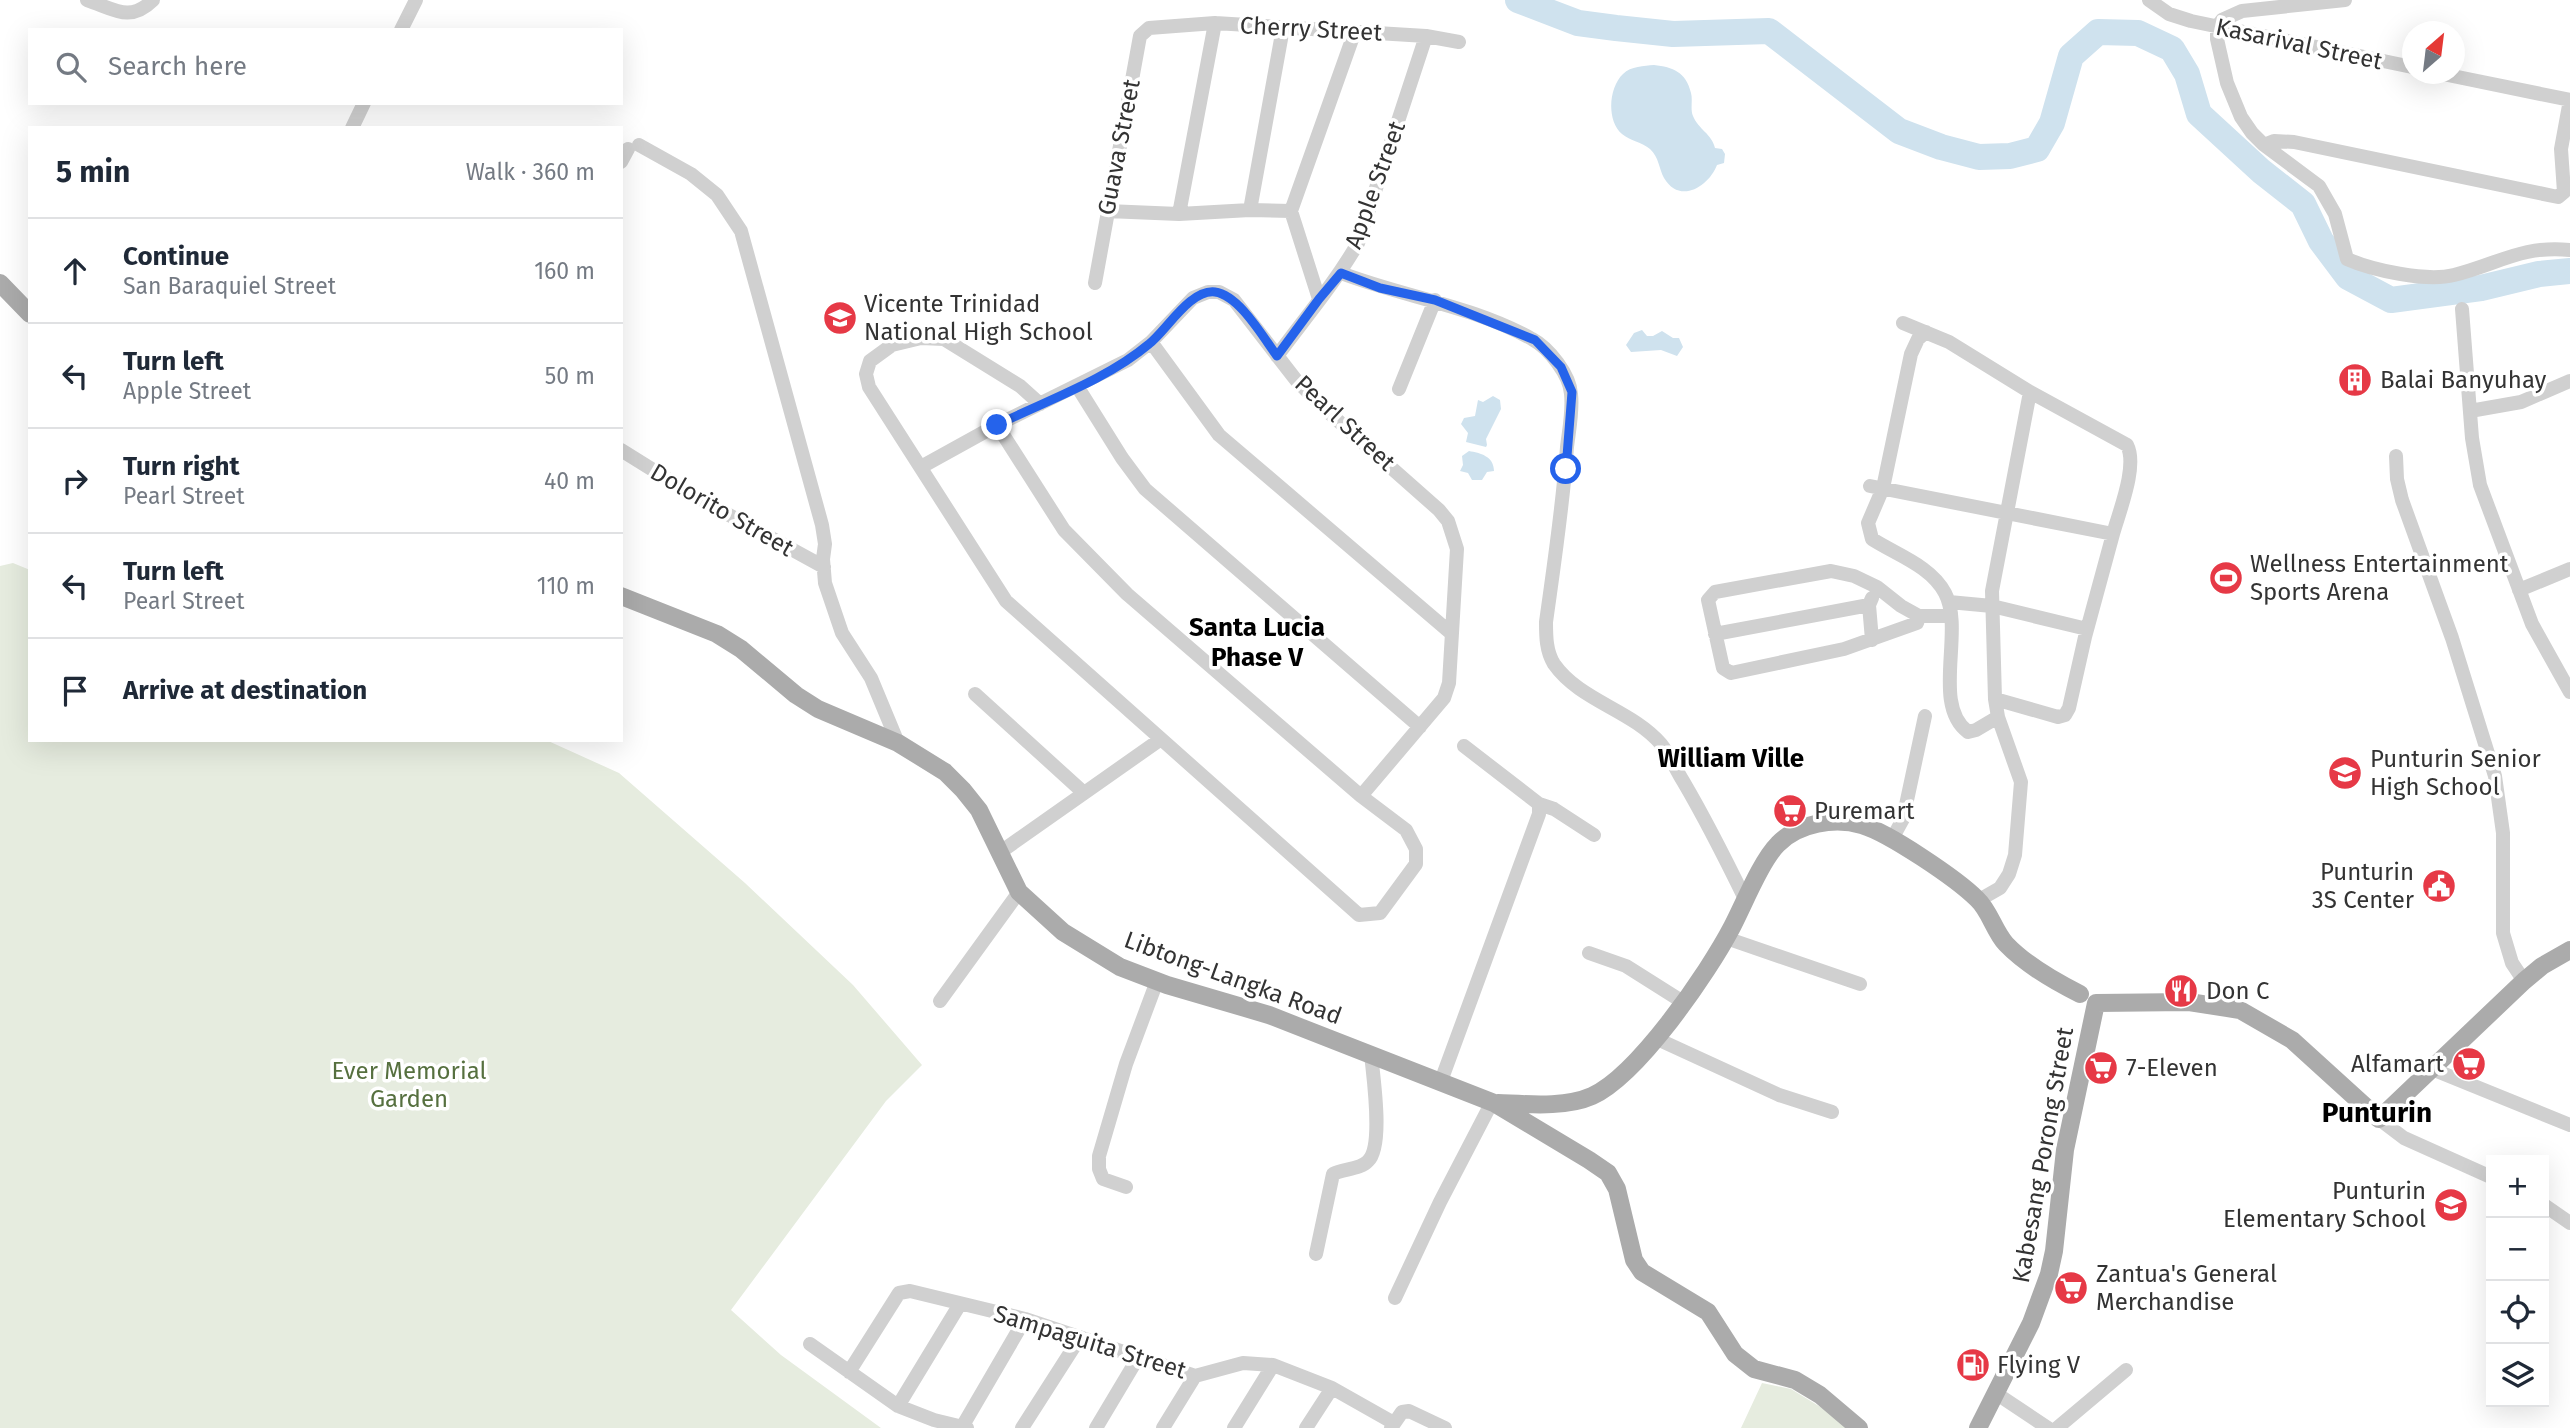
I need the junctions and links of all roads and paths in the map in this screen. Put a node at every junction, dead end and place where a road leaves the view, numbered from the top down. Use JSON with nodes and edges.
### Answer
{"nodes":[{"id":1,"x":87,"y":0,"type":"edge"},
{"id":2,"x":153,"y":0,"type":"edge"},
{"id":3,"x":416,"y":0,"type":"edge"},
{"id":4,"x":2149,"y":0,"type":"edge"},
{"id":5,"x":2345,"y":0,"type":"edge"},
{"id":6,"x":1215,"y":23,"type":"junction"},
{"id":7,"x":1162,"y":26,"type":"joint"},
{"id":8,"x":2217,"y":27,"type":"junction"},
{"id":9,"x":402,"y":28,"type":"edge"},
{"id":10,"x":1283,"y":28,"type":"junction"},
{"id":11,"x":1355,"y":31,"type":"junction"},
{"id":12,"x":1426,"y":36,"type":"junction"},
{"id":13,"x":1460,"y":42,"type":"dead end"},
{"id":14,"x":2402,"y":65,"type":"edge"},
{"id":15,"x":2465,"y":79,"type":"edge"},
{"id":16,"x":2570,"y":100,"type":"edge"},
{"id":17,"x":363,"y":105,"type":"edge"},
{"id":18,"x":353,"y":126,"type":"edge"},
{"id":19,"x":2264,"y":145,"type":"junction"},
{"id":20,"x":630,"y":152,"type":"edge"},
{"id":21,"x":1250,"y":210,"type":"junction"},
{"id":22,"x":1107,"y":211,"type":"junction"},
{"id":23,"x":1291,"y":211,"type":"junction"},
{"id":24,"x":1179,"y":214,"type":"junction"},
{"id":25,"x":2570,"y":250,"type":"edge"},
{"id":26,"x":1341,"y":273,"type":"junction"},
{"id":27,"x":0,"y":283,"type":"edge"},
{"id":28,"x":1095,"y":283,"type":"dead end"},
{"id":29,"x":1319,"y":299,"type":"junction"},
{"id":30,"x":1435,"y":300,"type":"junction"},
{"id":31,"x":2462,"y":309,"type":"dead end"},
{"id":32,"x":28,"y":312,"type":"edge"},
{"id":33,"x":1903,"y":323,"type":"dead end"},
{"id":34,"x":1926,"y":332,"type":"junction"},
{"id":35,"x":1152,"y":342,"type":"junction"},
{"id":36,"x":1277,"y":356,"type":"junction"},
{"id":37,"x":2570,"y":381,"type":"edge"},
{"id":38,"x":1077,"y":386,"type":"junction"},
{"id":39,"x":1399,"y":389,"type":"dead end"},
{"id":40,"x":2030,"y":392,"type":"junction"},
{"id":41,"x":1040,"y":404,"type":"junction"},
{"id":42,"x":2470,"y":411,"type":"junction"},
{"id":43,"x":997,"y":425,"type":"junction"},
{"id":44,"x":623,"y":451,"type":"edge"},
{"id":45,"x":2396,"y":456,"type":"dead end"},
{"id":46,"x":921,"y":467,"type":"junction"},
{"id":47,"x":1877,"y":487,"type":"junction"},
{"id":48,"x":2006,"y":514,"type":"junction"},
{"id":49,"x":2113,"y":534,"type":"junction"},
{"id":50,"x":824,"y":567,"type":"junction"},
{"id":51,"x":2570,"y":569,"type":"edge"},
{"id":52,"x":1877,"y":587,"type":"junction"},
{"id":53,"x":2519,"y":590,"type":"junction"},
{"id":54,"x":623,"y":597,"type":"edge"},
{"id":55,"x":1869,"y":605,"type":"junction"},
{"id":56,"x":1992,"y":606,"type":"junction"},
{"id":57,"x":1950,"y":609,"type":"junction"},
{"id":58,"x":1919,"y":616,"type":"junction"},
{"id":59,"x":2087,"y":629,"type":"junction"},
{"id":60,"x":1452,"y":634,"type":"junction"},
{"id":61,"x":1715,"y":634,"type":"junction"},
{"id":62,"x":1872,"y":640,"type":"junction"},
{"id":63,"x":2570,"y":692,"type":"edge"},
{"id":64,"x":975,"y":694,"type":"dead end"},
{"id":65,"x":1995,"y":699,"type":"junction"},
{"id":66,"x":1925,"y":716,"type":"dead end"},
{"id":67,"x":1998,"y":717,"type":"junction"},
{"id":68,"x":1420,"y":727,"type":"junction"},
{"id":69,"x":1161,"y":739,"type":"junction"},
{"id":70,"x":898,"y":743,"type":"junction"},
{"id":71,"x":1464,"y":746,"type":"dead end"},
{"id":72,"x":1084,"y":793,"type":"junction"},
{"id":73,"x":1361,"y":796,"type":"junction"},
{"id":74,"x":1539,"y":804,"type":"junction"},
{"id":75,"x":1594,"y":835,"type":"dead end"},
{"id":76,"x":1892,"y":839,"type":"junction"},
{"id":77,"x":999,"y":853,"type":"junction"},
{"id":78,"x":1019,"y":892,"type":"junction"},
{"id":79,"x":1979,"y":900,"type":"junction"},
{"id":80,"x":1746,"y":901,"type":"junction"},
{"id":81,"x":1726,"y":938,"type":"junction"},
{"id":82,"x":2570,"y":950,"type":"edge"},
{"id":83,"x":1588,"y":953,"type":"dead end"},
{"id":84,"x":2524,"y":981,"type":"junction"},
{"id":85,"x":1157,"y":982,"type":"junction"},
{"id":86,"x":1860,"y":984,"type":"dead end"},
{"id":87,"x":2090,"y":1000,"type":"junction"},
{"id":88,"x":940,"y":1001,"type":"dead end"},
{"id":89,"x":1683,"y":1002,"type":"junction"},
{"id":90,"x":1655,"y":1038,"type":"junction"},
{"id":91,"x":1371,"y":1054,"type":"junction"},
{"id":92,"x":2432,"y":1069,"type":"junction"},
{"id":93,"x":1441,"y":1081,"type":"junction"},
{"id":94,"x":1493,"y":1102,"type":"junction"},
{"id":95,"x":1832,"y":1112,"type":"dead end"},
{"id":96,"x":2379,"y":1119,"type":"junction"},
{"id":97,"x":2570,"y":1125,"type":"edge"},
{"id":98,"x":2486,"y":1175,"type":"edge"},
{"id":99,"x":1126,"y":1187,"type":"dead end"},
{"id":100,"x":2549,"y":1208,"type":"edge"},
{"id":101,"x":2570,"y":1223,"type":"edge"},
{"id":102,"x":1316,"y":1254,"type":"dead end"},
{"id":103,"x":1395,"y":1297,"type":"dead end"},
{"id":104,"x":960,"y":1304,"type":"junction"},
{"id":105,"x":1025,"y":1320,"type":"junction"},
{"id":106,"x":1079,"y":1339,"type":"junction"},
{"id":107,"x":810,"y":1344,"type":"dead end"},
{"id":108,"x":1139,"y":1356,"type":"junction"},
{"id":109,"x":1273,"y":1365,"type":"junction"},
{"id":110,"x":2126,"y":1370,"type":"dead end"},
{"id":111,"x":849,"y":1372,"type":"junction"},
{"id":112,"x":1195,"y":1376,"type":"junction"},
{"id":113,"x":1332,"y":1388,"type":"junction"},
{"id":114,"x":1997,"y":1394,"type":"junction"},
{"id":115,"x":898,"y":1406,"type":"junction"},
{"id":116,"x":1392,"y":1426,"type":"edge"},
{"id":117,"x":965,"y":1427,"type":"edge"},
{"id":118,"x":1022,"y":1428,"type":"edge"},
{"id":119,"x":1096,"y":1428,"type":"edge"},
{"id":120,"x":1163,"y":1428,"type":"edge"},
{"id":121,"x":1234,"y":1428,"type":"edge"},
{"id":122,"x":1306,"y":1428,"type":"edge"},
{"id":123,"x":1445,"y":1428,"type":"edge"},
{"id":124,"x":1859,"y":1428,"type":"edge"},
{"id":125,"x":1978,"y":1428,"type":"edge"},
{"id":126,"x":2048,"y":1428,"type":"edge"},
{"id":127,"x":2057,"y":1428,"type":"edge"}],
"edges":[{"from":1,"to":2,"type":"street"},
{"from":3,"to":9,"type":"street"},
{"from":4,"to":8,"type":"street","name":"Kasarival Street"},
{"from":5,"to":8,"type":"street"},
{"from":6,"to":7,"type":"street","name":"Cherry Street"},
{"from":6,"to":10,"type":"street","name":"Cherry Street"},
{"from":6,"to":24,"type":"street"},
{"from":7,"to":22,"type":"street","name":"Guava Street"},
{"from":8,"to":14,"type":"street","name":"Kasarival Street"},
{"from":8,"to":19,"type":"street"},
{"from":10,"to":11,"type":"street","name":"Cherry Street"},
{"from":10,"to":21,"type":"street"},
{"from":11,"to":12,"type":"street","name":"Cherry Street"},
{"from":11,"to":23,"type":"street"},
{"from":12,"to":13,"type":"street","name":"Cherry Street"},
{"from":12,"to":26,"type":"street","name":"Apple Street"},
{"from":15,"to":16,"type":"street"},
{"from":16,"to":19,"type":"street"},
{"from":17,"to":18,"type":"street"},
{"from":19,"to":25,"type":"street"},
{"from":20,"to":50,"type":"street"},
{"from":21,"to":23,"type":"street"},
{"from":21,"to":24,"type":"street"},
{"from":22,"to":24,"type":"street"},
{"from":22,"to":28,"type":"street","name":"Guava Street"},
{"from":23,"to":29,"type":"street"},
{"from":26,"to":29,"type":"street","name":"Apple Street"},
{"from":26,"to":30,"type":"street"},
{"from":27,"to":32,"type":"main road"},
{"from":29,"to":36,"type":"street","name":"Apple Street"},
{"from":30,"to":39,"type":"street"},
{"from":30,"to":80,"type":"street"},
{"from":31,"to":42,"type":"street"},
{"from":33,"to":34,"type":"street"},
{"from":34,"to":40,"type":"street"},
{"from":34,"to":47,"type":"street"},
{"from":35,"to":36,"type":"street","name":"Pearl Street"},
{"from":35,"to":38,"type":"street","name":"Pearl Street"},
{"from":35,"to":60,"type":"street"},
{"from":36,"to":60,"type":"street","name":"Pearl Street"},
{"from":37,"to":42,"type":"street"},
{"from":38,"to":41,"type":"street","name":"Pearl Street"},
{"from":38,"to":68,"type":"street"},
{"from":40,"to":48,"type":"street"},
{"from":40,"to":49,"type":"street"},
{"from":41,"to":43,"type":"street","name":"Pearl Street"},
{"from":41,"to":46,"type":"street"},
{"from":42,"to":53,"type":"street"},
{"from":43,"to":46,"type":"street","name":"Pearl Street"},
{"from":43,"to":73,"type":"street"},
{"from":44,"to":50,"type":"street","name":"Dolorito Street"},
{"from":45,"to":84,"type":"street"},
{"from":46,"to":69,"type":"street"},
{"from":47,"to":48,"type":"street"},
{"from":47,"to":57,"type":"street"},
{"from":48,"to":49,"type":"street"},
{"from":48,"to":56,"type":"street"},
{"from":49,"to":59,"type":"street"},
{"from":50,"to":70,"type":"street"},
{"from":51,"to":53,"type":"street"},
{"from":52,"to":55,"type":"street"},
{"from":52,"to":58,"type":"street"},
{"from":52,"to":61,"type":"street"},
{"from":53,"to":63,"type":"street"},
{"from":54,"to":70,"type":"main road","name":"Libtong-Langka Road"},
{"from":55,"to":61,"type":"street"},
{"from":55,"to":62,"type":"street"},
{"from":56,"to":57,"type":"street"},
{"from":56,"to":59,"type":"street"},
{"from":56,"to":65,"type":"street"},
{"from":57,"to":58,"type":"street"},
{"from":57,"to":67,"type":"street"},
{"from":58,"to":62,"type":"street"},
{"from":59,"to":65,"type":"street"},
{"from":60,"to":68,"type":"street","name":"Pearl Street"},
{"from":61,"to":62,"type":"street"},
{"from":64,"to":72,"type":"street"},
{"from":65,"to":67,"type":"street"},
{"from":66,"to":76,"type":"street"},
{"from":67,"to":79,"type":"street"},
{"from":68,"to":73,"type":"street","name":"Pearl Street"},
{"from":69,"to":72,"type":"street"},
{"from":69,"to":73,"type":"street"},
{"from":70,"to":77,"type":"main road","name":"Libtong-Langka Road"},
{"from":71,"to":74,"type":"street"},
{"from":72,"to":77,"type":"street"},
{"from":74,"to":75,"type":"street"},
{"from":74,"to":93,"type":"street"},
{"from":76,"to":79,"type":"main road"},
{"from":76,"to":80,"type":"main road"},
{"from":77,"to":78,"type":"main road","name":"Libtong-Langka Road"},
{"from":78,"to":85,"type":"main road","name":"Libtong-Langka Road"},
{"from":78,"to":88,"type":"street"},
{"from":79,"to":87,"type":"main road"},
{"from":80,"to":81,"type":"main road"},
{"from":81,"to":86,"type":"street"},
{"from":81,"to":89,"type":"main road"},
{"from":82,"to":84,"type":"main road"},
{"from":83,"to":89,"type":"street"},
{"from":84,"to":92,"type":"main road"},
{"from":85,"to":91,"type":"main road","name":"Libtong-Langka Road"},
{"from":85,"to":99,"type":"street"},
{"from":87,"to":96,"type":"main road"},
{"from":87,"to":114,"type":"main road","name":"Kabesang Porong Street"},
{"from":89,"to":90,"type":"main road"},
{"from":90,"to":94,"type":"main road"},
{"from":90,"to":95,"type":"street"},
{"from":91,"to":93,"type":"main road","name":"Libtong-Langka Road"},
{"from":91,"to":102,"type":"street"},
{"from":92,"to":96,"type":"main road"},
{"from":92,"to":97,"type":"street"},
{"from":93,"to":94,"type":"main road","name":"Libtong-Langka Road"},
{"from":94,"to":103,"type":"street"},
{"from":94,"to":124,"type":"main road"},
{"from":96,"to":98,"type":"street"},
{"from":100,"to":101,"type":"street"},
{"from":104,"to":105,"type":"street","name":"Sampaguita Street"},
{"from":104,"to":111,"type":"street","name":"Sampaguita Street"},
{"from":104,"to":115,"type":"street"},
{"from":105,"to":106,"type":"street","name":"Sampaguita Street"},
{"from":105,"to":117,"type":"street"},
{"from":106,"to":108,"type":"street","name":"Sampaguita Street"},
{"from":106,"to":118,"type":"street"},
{"from":107,"to":111,"type":"street"},
{"from":108,"to":112,"type":"street","name":"Sampaguita Street"},
{"from":108,"to":119,"type":"street"},
{"from":109,"to":112,"type":"street","name":"Sampaguita Street"},
{"from":109,"to":113,"type":"street","name":"Sampaguita Street"},
{"from":109,"to":121,"type":"street"},
{"from":110,"to":127,"type":"street"},
{"from":111,"to":115,"type":"street"},
{"from":112,"to":120,"type":"street"},
{"from":113,"to":116,"type":"street","name":"Sampaguita Street"},
{"from":113,"to":122,"type":"street"},
{"from":114,"to":125,"type":"main road","name":"Kabesang Porong Street"},
{"from":114,"to":126,"type":"street"},
{"from":115,"to":117,"type":"street"},
{"from":116,"to":123,"type":"street"}]}
